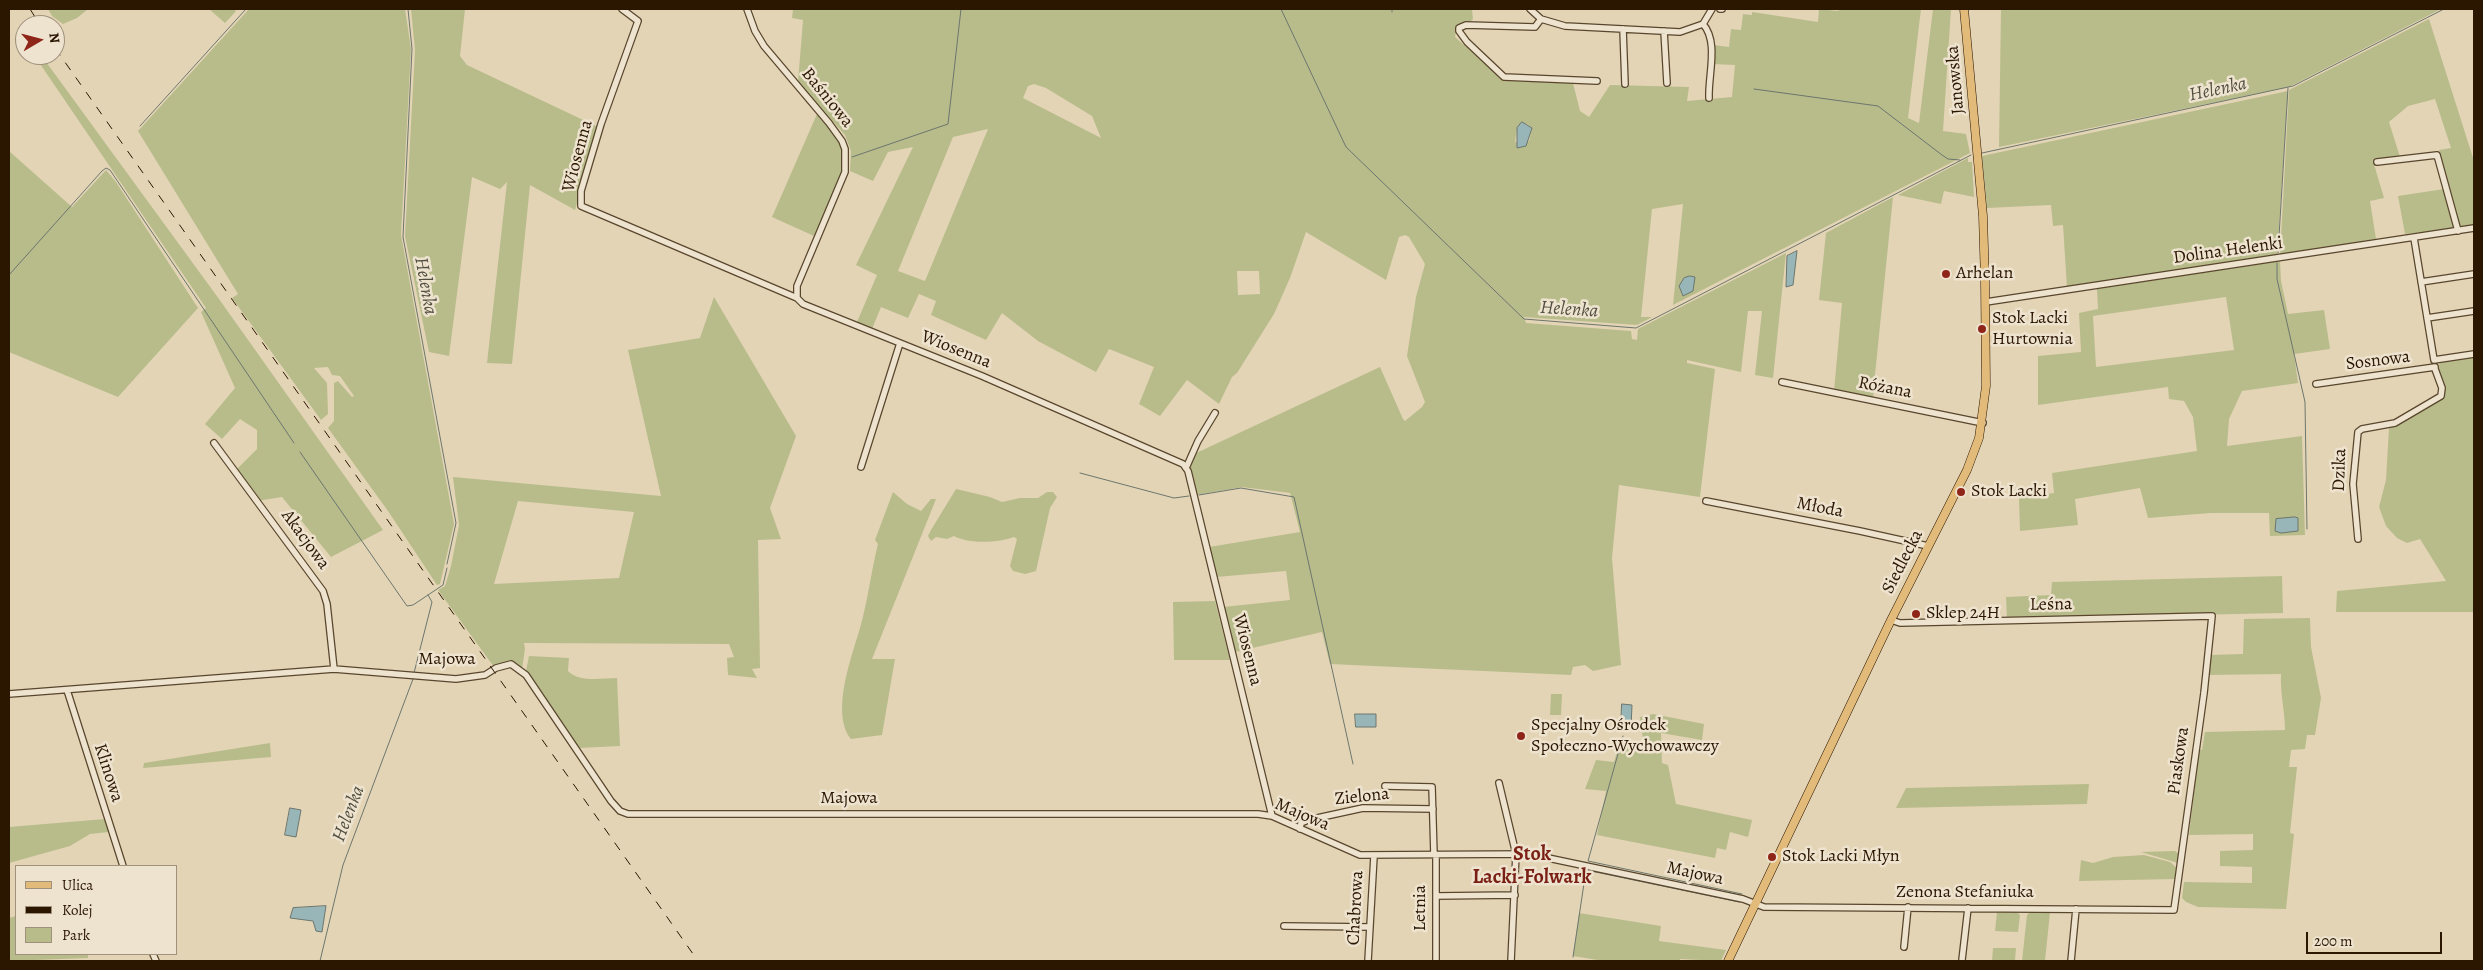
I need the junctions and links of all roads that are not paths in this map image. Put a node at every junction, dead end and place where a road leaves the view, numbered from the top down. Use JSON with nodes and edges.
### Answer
{"nodes":[{"id":1,"x":622,"y":9,"type":"edge"},
{"id":2,"x":747,"y":9,"type":"edge"},
{"id":3,"x":1530,"y":9,"type":"edge"},
{"id":4,"x":1712,"y":9,"type":"edge"},
{"id":5,"x":1964,"y":9,"type":"edge"},
{"id":6,"x":1541,"y":19,"type":"junction"},
{"id":7,"x":1703,"y":24,"type":"junction"},
{"id":8,"x":1623,"y":29,"type":"junction"},
{"id":9,"x":1664,"y":31,"type":"junction"},
{"id":10,"x":1597,"y":81,"type":"dead end"},
{"id":11,"x":1667,"y":83,"type":"dead end"},
{"id":12,"x":1624,"y":84,"type":"dead end"},
{"id":13,"x":1709,"y":98,"type":"dead end"},
{"id":14,"x":1977,"y":148,"type":"joint"},
{"id":15,"x":2377,"y":162,"type":"dead end"},
{"id":16,"x":2474,"y":228,"type":"edge"},
{"id":17,"x":2458,"y":231,"type":"junction"},
{"id":18,"x":2414,"y":238,"type":"junction"},
{"id":19,"x":2474,"y":274,"type":"edge"},
{"id":20,"x":2421,"y":282,"type":"junction"},
{"id":21,"x":797,"y":298,"type":"junction"},
{"id":22,"x":1986,"y":302,"type":"junction"},
{"id":23,"x":2474,"y":311,"type":"edge"},
{"id":24,"x":2427,"y":318,"type":"junction"},
{"id":25,"x":900,"y":343,"type":"junction"},
{"id":26,"x":2474,"y":354,"type":"edge"},
{"id":27,"x":2434,"y":360,"type":"junction"},
{"id":28,"x":2435,"y":369,"type":"junction"},
{"id":29,"x":1782,"y":382,"type":"dead end"},
{"id":30,"x":2316,"y":384,"type":"dead end"},
{"id":31,"x":1215,"y":413,"type":"dead end"},
{"id":32,"x":1983,"y":423,"type":"junction"},
{"id":33,"x":214,"y":443,"type":"dead end"},
{"id":34,"x":861,"y":467,"type":"dead end"},
{"id":35,"x":1186,"y":468,"type":"junction"},
{"id":36,"x":1706,"y":501,"type":"dead end"},
{"id":37,"x":2358,"y":539,"type":"dead end"},
{"id":38,"x":1928,"y":546,"type":"junction"},
{"id":39,"x":2212,"y":616,"type":"joint"},
{"id":40,"x":1891,"y":620,"type":"junction"},
{"id":41,"x":334,"y":670,"type":"junction"},
{"id":42,"x":67,"y":690,"type":"junction"},
{"id":43,"x":9,"y":694,"type":"edge"},
{"id":44,"x":1499,"y":783,"type":"dead end"},
{"id":45,"x":1385,"y":786,"type":"dead end"},
{"id":46,"x":1433,"y":809,"type":"junction"},
{"id":47,"x":1272,"y":816,"type":"junction"},
{"id":48,"x":1300,"y":829,"type":"junction"},
{"id":49,"x":1516,"y":854,"type":"junction"},
{"id":50,"x":1435,"y":855,"type":"junction"},
{"id":51,"x":1374,"y":856,"type":"junction"},
{"id":52,"x":123,"y":865,"type":"edge"},
{"id":53,"x":1515,"y":895,"type":"junction"},
{"id":54,"x":1436,"y":896,"type":"junction"},
{"id":55,"x":1755,"y":903,"type":"junction"},
{"id":56,"x":1908,"y":908,"type":"junction"},
{"id":57,"x":1968,"y":908,"type":"junction"},
{"id":58,"x":2076,"y":909,"type":"junction"},
{"id":59,"x":2174,"y":910,"type":"joint"},
{"id":60,"x":1284,"y":926,"type":"dead end"},
{"id":61,"x":1370,"y":926,"type":"junction"},
{"id":62,"x":1904,"y":947,"type":"dead end"},
{"id":63,"x":1962,"y":960,"type":"edge"},
{"id":64,"x":1368,"y":961,"type":"edge"},
{"id":65,"x":1436,"y":961,"type":"edge"},
{"id":66,"x":1511,"y":961,"type":"edge"},
{"id":67,"x":1728,"y":961,"type":"edge"},
{"id":68,"x":2071,"y":961,"type":"edge"}],
"edges":[{"from":1,"to":21,"type":"street","name":"Wiosenna"},
{"from":2,"to":21,"type":"street","name":"Baśniowa"},
{"from":3,"to":6,"type":"street"},
{"from":4,"to":7,"type":"street"},
{"from":5,"to":14,"type":"main road","name":"Janowska"},
{"from":6,"to":8,"type":"street"},
{"from":6,"to":10,"type":"street"},
{"from":7,"to":9,"type":"street"},
{"from":7,"to":13,"type":"street"},
{"from":8,"to":9,"type":"street"},
{"from":8,"to":12,"type":"street"},
{"from":9,"to":11,"type":"street"},
{"from":14,"to":22,"type":"main road","name":"Siedlecka"},
{"from":15,"to":17,"type":"street"},
{"from":16,"to":17,"type":"street","name":"Dolina Helenki"},
{"from":17,"to":18,"type":"street","name":"Dolina Helenki"},
{"from":18,"to":20,"type":"street","name":"Sosnowa"},
{"from":18,"to":22,"type":"street","name":"Dolina Helenki"},
{"from":19,"to":20,"type":"street"},
{"from":20,"to":24,"type":"street","name":"Sosnowa"},
{"from":21,"to":25,"type":"street","name":"Wiosenna"},
{"from":22,"to":32,"type":"main road","name":"Siedlecka"},
{"from":23,"to":24,"type":"street"},
{"from":24,"to":27,"type":"street","name":"Sosnowa"},
{"from":25,"to":34,"type":"street"},
{"from":25,"to":35,"type":"street","name":"Wiosenna"},
{"from":26,"to":27,"type":"street","name":"Sosnowa"},
{"from":27,"to":28,"type":"street","name":"Sosnowa"},
{"from":28,"to":30,"type":"street","name":"Sosnowa"},
{"from":28,"to":37,"type":"street","name":"Dzika"},
{"from":29,"to":32,"type":"street","name":"Różana"},
{"from":31,"to":35,"type":"street"},
{"from":32,"to":38,"type":"main road","name":"Siedlecka"},
{"from":33,"to":41,"type":"street","name":"Akacjowa"},
{"from":35,"to":47,"type":"street","name":"Wiosenna"},
{"from":36,"to":38,"type":"street","name":"Młoda"},
{"from":38,"to":40,"type":"main road","name":"Siedlecka"},
{"from":39,"to":40,"type":"street","name":"Leśna"},
{"from":39,"to":59,"type":"street","name":"Piaskowa"},
{"from":40,"to":55,"type":"main road","name":"Siedlecka"},
{"from":41,"to":42,"type":"street","name":"Majowa"},
{"from":41,"to":47,"type":"street","name":"Majowa"},
{"from":42,"to":43,"type":"street","name":"Majowa"},
{"from":42,"to":52,"type":"street","name":"Klinowa"},
{"from":44,"to":49,"type":"street"},
{"from":45,"to":46,"type":"street","name":"Letnia"},
{"from":46,"to":48,"type":"street","name":"Zielona"},
{"from":46,"to":50,"type":"street","name":"Letnia"},
{"from":47,"to":48,"type":"street","name":"Majowa"},
{"from":48,"to":51,"type":"street","name":"Majowa"},
{"from":49,"to":50,"type":"street","name":"Majowa"},
{"from":49,"to":53,"type":"street"},
{"from":49,"to":55,"type":"street","name":"Majowa"},
{"from":50,"to":51,"type":"street","name":"Majowa"},
{"from":50,"to":54,"type":"street","name":"Letnia"},
{"from":51,"to":61,"type":"street","name":"Chabrowa"},
{"from":53,"to":54,"type":"street"},
{"from":53,"to":66,"type":"street"},
{"from":54,"to":65,"type":"street","name":"Letnia"},
{"from":55,"to":56,"type":"street","name":"Zenona Stefaniuka"},
{"from":55,"to":67,"type":"main road","name":"Siedlecka"},
{"from":56,"to":57,"type":"street","name":"Zenona Stefaniuka"},
{"from":56,"to":62,"type":"street"},
{"from":57,"to":58,"type":"street","name":"Zenona Stefaniuka"},
{"from":57,"to":63,"type":"street"},
{"from":58,"to":59,"type":"street","name":"Zenona Stefaniuka"},
{"from":58,"to":68,"type":"street"},
{"from":60,"to":61,"type":"street"},
{"from":61,"to":64,"type":"street","name":"Chabrowa"}]}
